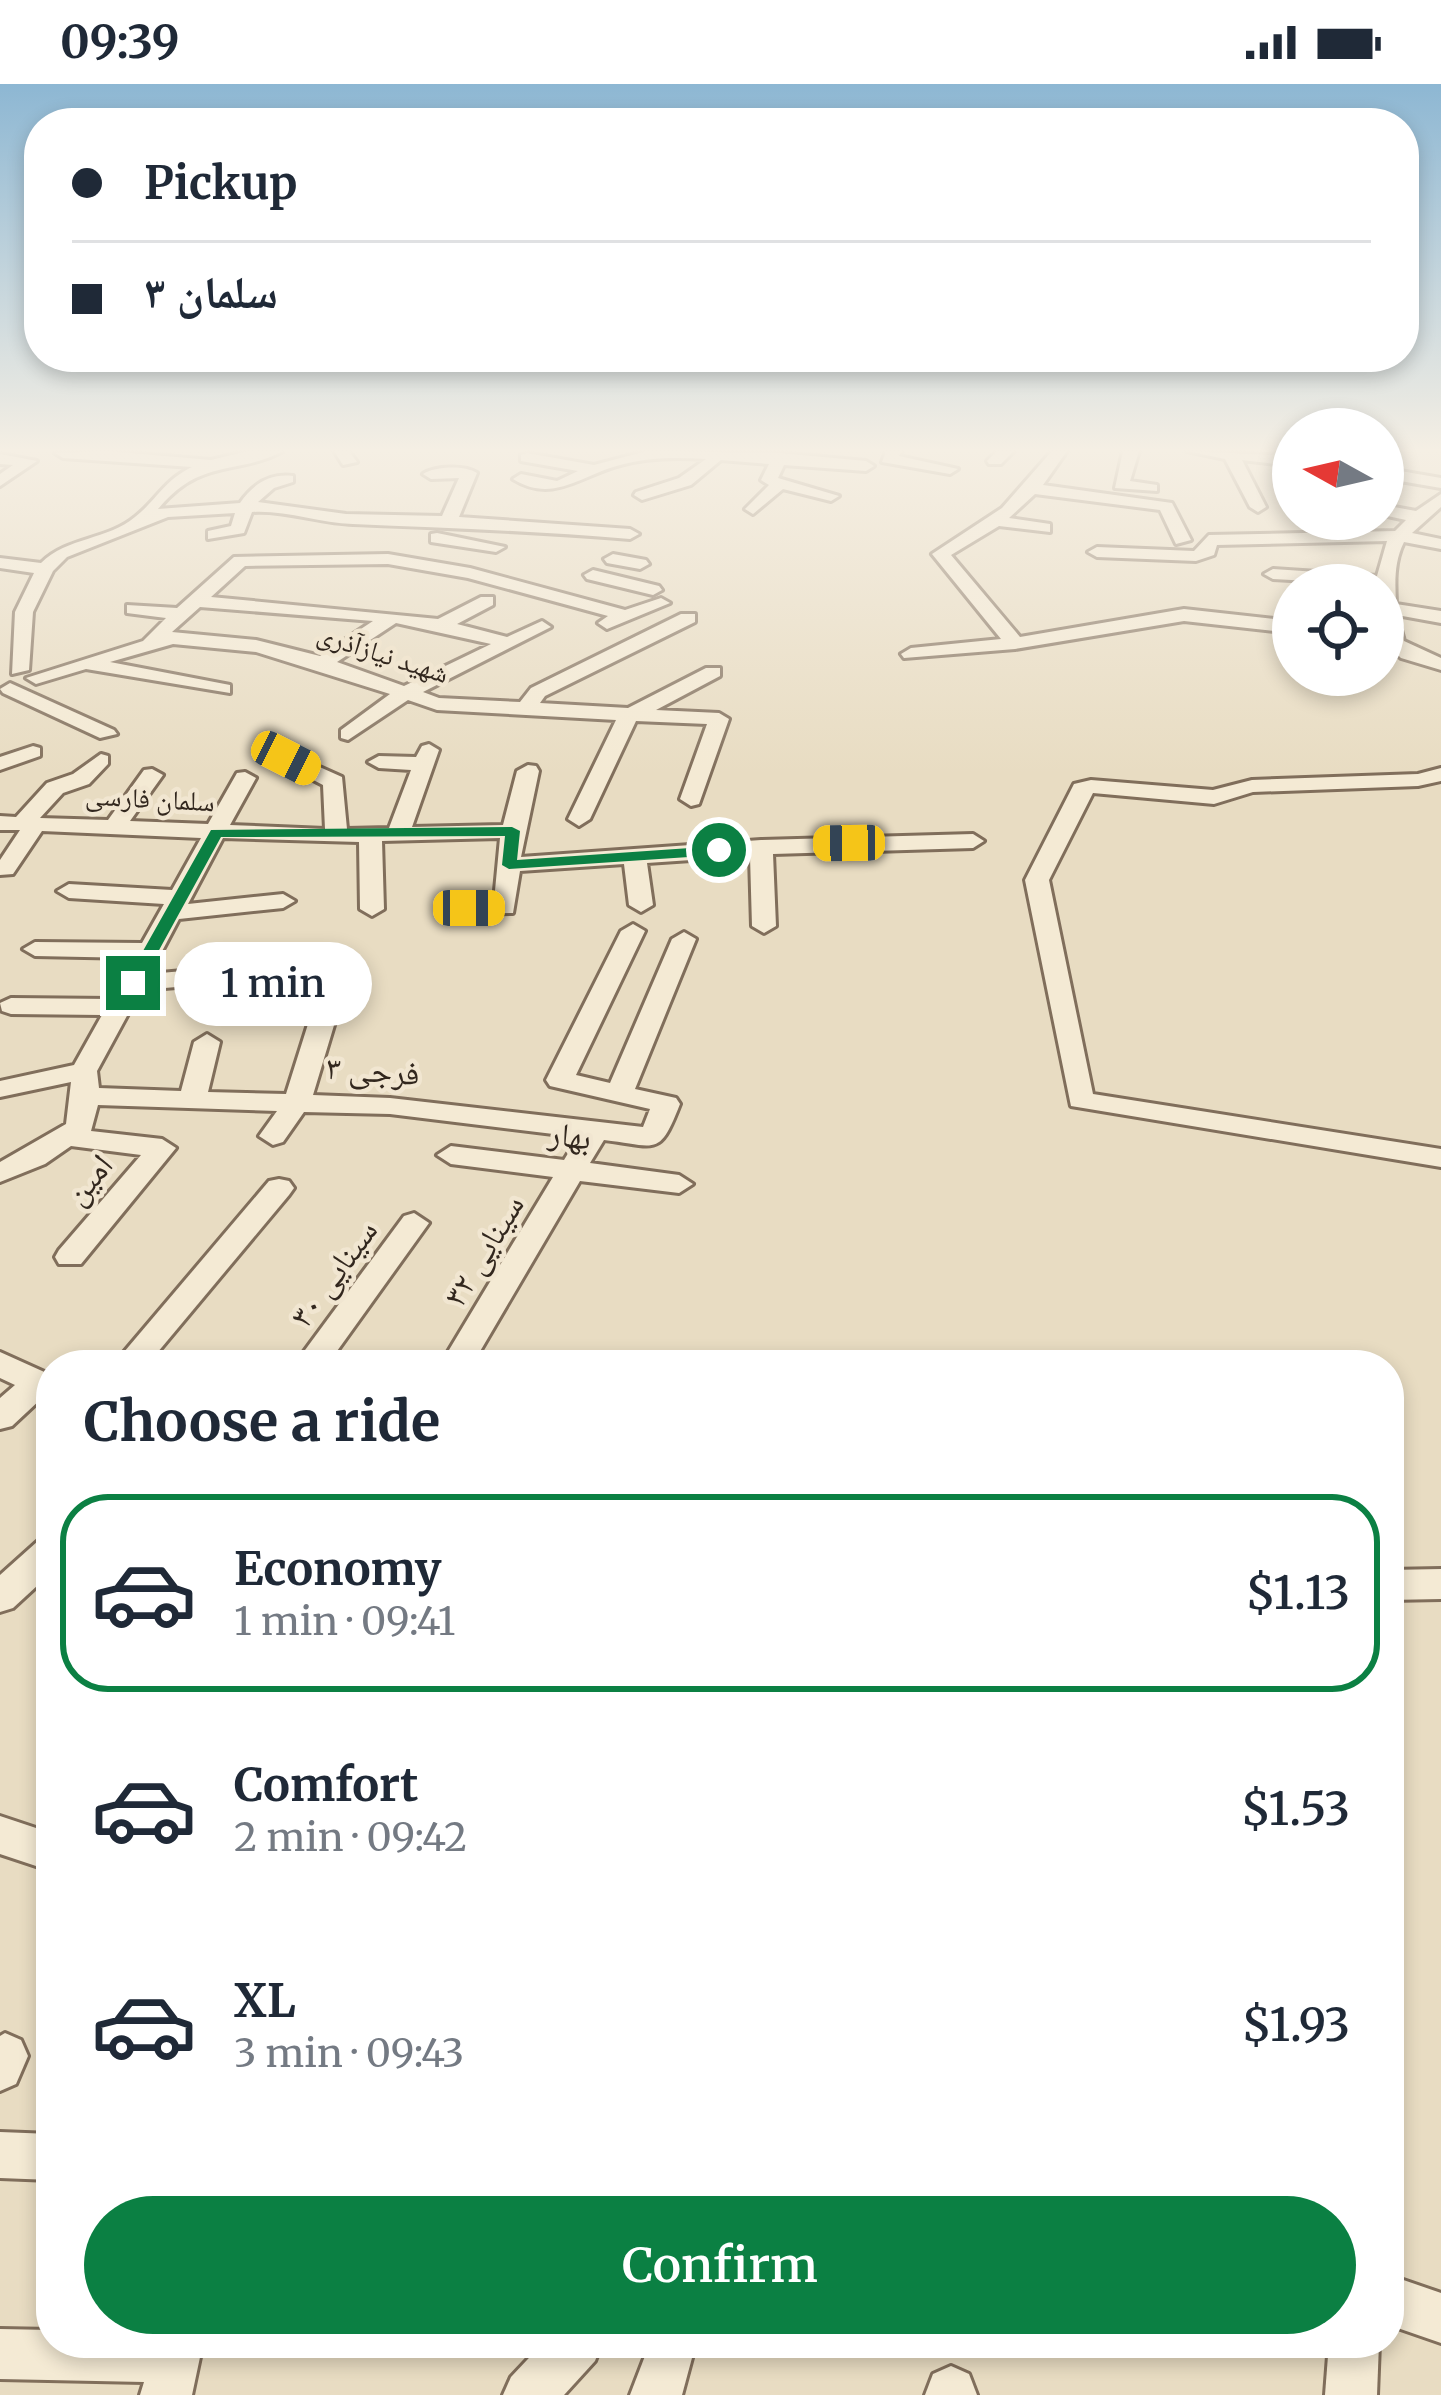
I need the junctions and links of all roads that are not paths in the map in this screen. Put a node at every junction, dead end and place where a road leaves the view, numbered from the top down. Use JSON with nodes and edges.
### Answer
{"nodes":[{"id":1,"x":55,"y":559,"type":"edge"},
{"id":2,"x":304,"y":559,"type":"edge"},
{"id":3,"x":371,"y":559,"type":"edge"},
{"id":4,"x":613,"y":559,"type":"joint"},
{"id":5,"x":945,"y":559,"type":"edge"},
{"id":6,"x":0,"y":563,"type":"edge"},
{"id":7,"x":640,"y":565,"type":"dead end"},
{"id":8,"x":45,"y":568,"type":"junction"},
{"id":9,"x":398,"y":596,"type":"dead end"},
{"id":10,"x":487,"y":601,"type":"dead end"},
{"id":11,"x":188,"y":608,"type":"junction"},
{"id":12,"x":134,"y":609,"type":"dead end"},
{"id":13,"x":1404,"y":611,"type":"edge"},
{"id":14,"x":509,"y":614,"type":"dead end"},
{"id":15,"x":385,"y":616,"type":"junction"},
{"id":16,"x":627,"y":616,"type":"junction"},
{"id":17,"x":431,"y":617,"type":"junction"},
{"id":18,"x":1441,"y":617,"type":"edge"},
{"id":19,"x":688,"y":618,"type":"dead end"},
{"id":20,"x":1272,"y":620,"type":"edge"},
{"id":21,"x":602,"y":625,"type":"dead end"},
{"id":22,"x":542,"y":627,"type":"dead end"},
{"id":23,"x":467,"y":630,"type":"junction"},
{"id":24,"x":122,"y":631,"type":"dead end"},
{"id":25,"x":156,"y":637,"type":"junction"},
{"id":26,"x":355,"y":641,"type":"junction"},
{"id":27,"x":509,"y":643,"type":"junction"},
{"id":28,"x":1015,"y":643,"type":"junction"},
{"id":29,"x":377,"y":647,"type":"dead end"},
{"id":30,"x":1404,"y":652,"type":"edge"},
{"id":31,"x":911,"y":654,"type":"dead end"},
{"id":32,"x":322,"y":663,"type":"junction"},
{"id":33,"x":85,"y":664,"type":"junction"},
{"id":34,"x":1441,"y":664,"type":"edge"},
{"id":35,"x":713,"y":672,"type":"dead end"},
{"id":36,"x":13,"y":680,"type":"edge"},
{"id":37,"x":223,"y":689,"type":"dead end"},
{"id":38,"x":405,"y":693,"type":"junction"},
{"id":39,"x":457,"y":706,"type":"junction"},
{"id":40,"x":524,"y":710,"type":"junction"},
{"id":41,"x":556,"y":712,"type":"junction"},
{"id":42,"x":628,"y":716,"type":"junction"},
{"id":43,"x":106,"y":734,"type":"dead end"},
{"id":44,"x":348,"y":734,"type":"dead end"},
{"id":45,"x":547,"y":739,"type":"dead end"},
{"id":46,"x":431,"y":749,"type":"junction"},
{"id":47,"x":33,"y":752,"type":"dead end"},
{"id":48,"x":286,"y":758,"type":"dead end"},
{"id":49,"x":101,"y":760,"type":"dead end"},
{"id":50,"x":379,"y":762,"type":"dead end"},
{"id":51,"x":0,"y":764,"type":"edge"},
{"id":52,"x":528,"y":771,"type":"dead end"},
{"id":53,"x":1441,"y":774,"type":"edge"},
{"id":54,"x":152,"y":775,"type":"dead end"},
{"id":55,"x":244,"y":778,"type":"dead end"},
{"id":56,"x":691,"y":800,"type":"dead end"},
{"id":57,"x":579,"y":819,"type":"dead end"},
{"id":58,"x":20,"y":824,"type":"edge"},
{"id":59,"x":114,"y":828,"type":"junction"},
{"id":60,"x":512,"y":831,"type":"junction"},
{"id":61,"x":217,"y":833,"type":"junction"},
{"id":62,"x":398,"y":834,"type":"junction"},
{"id":63,"x":370,"y":835,"type":"junction"},
{"id":64,"x":336,"y":836,"type":"junction"},
{"id":65,"x":973,"y":842,"type":"dead end"},
{"id":66,"x":875,"y":843,"type":"junction"},
{"id":67,"x":761,"y":847,"type":"junction"},
{"id":68,"x":635,"y":856,"type":"junction"},
{"id":69,"x":509,"y":865,"type":"junction"},
{"id":70,"x":880,"y":872,"type":"dead end"},
{"id":71,"x":10,"y":881,"type":"edge"},
{"id":72,"x":69,"y":891,"type":"dead end"},
{"id":73,"x":283,"y":901,"type":"dead end"},
{"id":74,"x":176,"y":905,"type":"junction"},
{"id":75,"x":469,"y":908,"type":"dead end"},
{"id":76,"x":372,"y":909,"type":"dead end"},
{"id":77,"x":764,"y":926,"type":"dead end"},
{"id":78,"x":684,"y":939,"type":"dead end"},
{"id":79,"x":34,"y":949,"type":"dead end"},
{"id":80,"x":151,"y":951,"type":"junction"},
{"id":81,"x":280,"y":970,"type":"dead end"},
{"id":82,"x":133,"y":983,"type":"junction"},
{"id":83,"x":328,"y":1002,"type":"dead end"},
{"id":84,"x":11,"y":1006,"type":"dead end"},
{"id":85,"x":119,"y":1007,"type":"junction"},
{"id":86,"x":207,"y":1042,"type":"dead end"},
{"id":87,"x":85,"y":1084,"type":"junction"},
{"id":88,"x":0,"y":1089,"type":"edge"},
{"id":89,"x":619,"y":1094,"type":"junction"},
{"id":90,"x":193,"y":1099,"type":"junction"},
{"id":91,"x":297,"y":1102,"type":"junction"},
{"id":92,"x":596,"y":1130,"type":"junction"},
{"id":93,"x":273,"y":1136,"type":"dead end"},
{"id":94,"x":66,"y":1137,"type":"junction"},
{"id":95,"x":451,"y":1155,"type":"dead end"},
{"id":96,"x":1441,"y":1158,"type":"edge"},
{"id":97,"x":571,"y":1172,"type":"junction"},
{"id":98,"x":0,"y":1173,"type":"edge"},
{"id":99,"x":680,"y":1184,"type":"dead end"},
{"id":100,"x":279,"y":1188,"type":"dead end"},
{"id":101,"x":415,"y":1223,"type":"dead end"},
{"id":102,"x":70,"y":1257,"type":"dead end"},
{"id":103,"x":142,"y":1350,"type":"edge"},
{"id":104,"x":321,"y":1350,"type":"edge"},
{"id":105,"x":465,"y":1350,"type":"edge"},
{"id":106,"x":0,"y":1364,"type":"edge"},
{"id":107,"x":36,"y":1382,"type":"edge"},
{"id":108,"x":36,"y":1392,"type":"edge"},
{"id":109,"x":0,"y":1418,"type":"edge"},
{"id":110,"x":36,"y":1565,"type":"edge"},
{"id":111,"x":1441,"y":1584,"type":"edge"},
{"id":112,"x":1404,"y":1585,"type":"edge"},
{"id":113,"x":0,"y":1597,"type":"edge"},
{"id":114,"x":0,"y":1834,"type":"edge"},
{"id":115,"x":36,"y":1847,"type":"edge"},
{"id":116,"x":0,"y":2155,"type":"edge"},
{"id":117,"x":36,"y":2156,"type":"edge"},
{"id":118,"x":1404,"y":2305,"type":"edge"},
{"id":119,"x":1441,"y":2318,"type":"edge"},
{"id":120,"x":0,"y":2354,"type":"edge"},
{"id":121,"x":36,"y":2356,"type":"edge"},
{"id":122,"x":63,"y":2358,"type":"edge"},
{"id":123,"x":563,"y":2358,"type":"edge"},
{"id":124,"x":1353,"y":2358,"type":"edge"},
{"id":125,"x":173,"y":2365,"type":"edge"},
{"id":126,"x":529,"y":2395,"type":"edge"},
{"id":127,"x":1351,"y":2395,"type":"edge"}],
"edges":[{"from":1,"to":8,"type":"street"},
{"from":2,"to":11,"type":"street"},
{"from":3,"to":16,"type":"street"},
{"from":4,"to":7,"type":"street"},
{"from":4,"to":16,"type":"street"},
{"from":5,"to":28,"type":"street"},
{"from":6,"to":8,"type":"street"},
{"from":8,"to":36,"type":"street"},
{"from":9,"to":15,"type":"street"},
{"from":10,"to":17,"type":"street"},
{"from":11,"to":12,"type":"street"},
{"from":11,"to":15,"type":"street"},
{"from":11,"to":25,"type":"street"},
{"from":13,"to":18,"type":"street"},
{"from":14,"to":23,"type":"street"},
{"from":15,"to":17,"type":"street"},
{"from":15,"to":26,"type":"street"},
{"from":16,"to":21,"type":"street"},
{"from":17,"to":23,"type":"street"},
{"from":19,"to":40,"type":"street"},
{"from":20,"to":28,"type":"street"},
{"from":22,"to":27,"type":"street"},
{"from":23,"to":27,"type":"street"},
{"from":24,"to":25,"type":"street"},
{"from":25,"to":32,"type":"street","name":"شهید نیازآذری"},
{"from":25,"to":33,"type":"street","name":"شهید نیازآذری"},
{"from":26,"to":29,"type":"street"},
{"from":26,"to":32,"type":"street"},
{"from":27,"to":38,"type":"street"},
{"from":28,"to":31,"type":"street"},
{"from":30,"to":34,"type":"street"},
{"from":32,"to":38,"type":"street","name":"شهید نیازآذری"},
{"from":33,"to":36,"type":"street","name":"شهید نیازآذری"},
{"from":33,"to":37,"type":"street"},
{"from":35,"to":42,"type":"street"},
{"from":36,"to":43,"type":"street"},
{"from":38,"to":39,"type":"street","name":"شهید نیازآذری"},
{"from":38,"to":44,"type":"street"},
{"from":39,"to":40,"type":"street","name":"شهید نیازآذری"},
{"from":39,"to":46,"type":"street"},
{"from":40,"to":41,"type":"street","name":"شهید نیازآذری"},
{"from":41,"to":42,"type":"street","name":"شهید نیازآذری"},
{"from":41,"to":45,"type":"street"},
{"from":42,"to":56,"type":"street","name":"شهید نیازآذری"},
{"from":42,"to":57,"type":"street"},
{"from":46,"to":50,"type":"street"},
{"from":46,"to":62,"type":"street"},
{"from":47,"to":51,"type":"street"},
{"from":48,"to":64,"type":"street"},
{"from":49,"to":58,"type":"street"},
{"from":52,"to":60,"type":"street"},
{"from":53,"to":96,"type":"street"},
{"from":54,"to":59,"type":"street"},
{"from":55,"to":61,"type":"street"},
{"from":58,"to":59,"type":"street","name":"سلمان فارسی"},
{"from":58,"to":71,"type":"street"},
{"from":59,"to":61,"type":"street","name":"سلمان فارسی"},
{"from":60,"to":62,"type":"street","name":"سلمان فارسی"},
{"from":60,"to":69,"type":"street"},
{"from":61,"to":64,"type":"street","name":"سلمان فارسی"},
{"from":61,"to":74,"type":"street"},
{"from":62,"to":63,"type":"street","name":"سلمان فارسی"},
{"from":63,"to":64,"type":"street","name":"سلمان فارسی"},
{"from":63,"to":76,"type":"street"},
{"from":65,"to":66,"type":"street"},
{"from":66,"to":67,"type":"street"},
{"from":66,"to":70,"type":"street"},
{"from":67,"to":68,"type":"street"},
{"from":67,"to":77,"type":"street"},
{"from":68,"to":69,"type":"street"},
{"from":68,"to":89,"type":"street"},
{"from":69,"to":75,"type":"street"},
{"from":72,"to":74,"type":"street"},
{"from":73,"to":74,"type":"street"},
{"from":74,"to":80,"type":"street"},
{"from":78,"to":89,"type":"street"},
{"from":79,"to":80,"type":"street"},
{"from":80,"to":82,"type":"street"},
{"from":81,"to":82,"type":"street"},
{"from":82,"to":85,"type":"street"},
{"from":83,"to":91,"type":"street"},
{"from":84,"to":85,"type":"street"},
{"from":85,"to":87,"type":"street"},
{"from":86,"to":90,"type":"street"},
{"from":87,"to":88,"type":"street","name":"فرجی ۳"},
{"from":87,"to":90,"type":"street","name":"فرجی ۳"},
{"from":87,"to":94,"type":"street"},
{"from":89,"to":92,"type":"street","name":"فرجی ۳"},
{"from":90,"to":91,"type":"street","name":"فرجی ۳"},
{"from":91,"to":92,"type":"street","name":"فرجی ۳"},
{"from":91,"to":93,"type":"street"},
{"from":92,"to":97,"type":"street","name":"سینایی ۳۲"},
{"from":94,"to":98,"type":"street"},
{"from":94,"to":102,"type":"street","name":"امین"},
{"from":95,"to":97,"type":"street","name":"بهار"},
{"from":97,"to":99,"type":"street","name":"بهار"},
{"from":97,"to":105,"type":"street","name":"سینایی ۳۲"},
{"from":100,"to":103,"type":"street"},
{"from":101,"to":104,"type":"street","name":"سینایی ۳۰"},
{"from":106,"to":107,"type":"street"},
{"from":108,"to":109,"type":"street"},
{"from":110,"to":113,"type":"street"},
{"from":111,"to":112,"type":"street"},
{"from":114,"to":115,"type":"street"},
{"from":116,"to":117,"type":"street"},
{"from":118,"to":119,"type":"street"},
{"from":120,"to":121,"type":"street"},
{"from":122,"to":125,"type":"street"},
{"from":123,"to":126,"type":"street"},
{"from":124,"to":127,"type":"street"}]}
